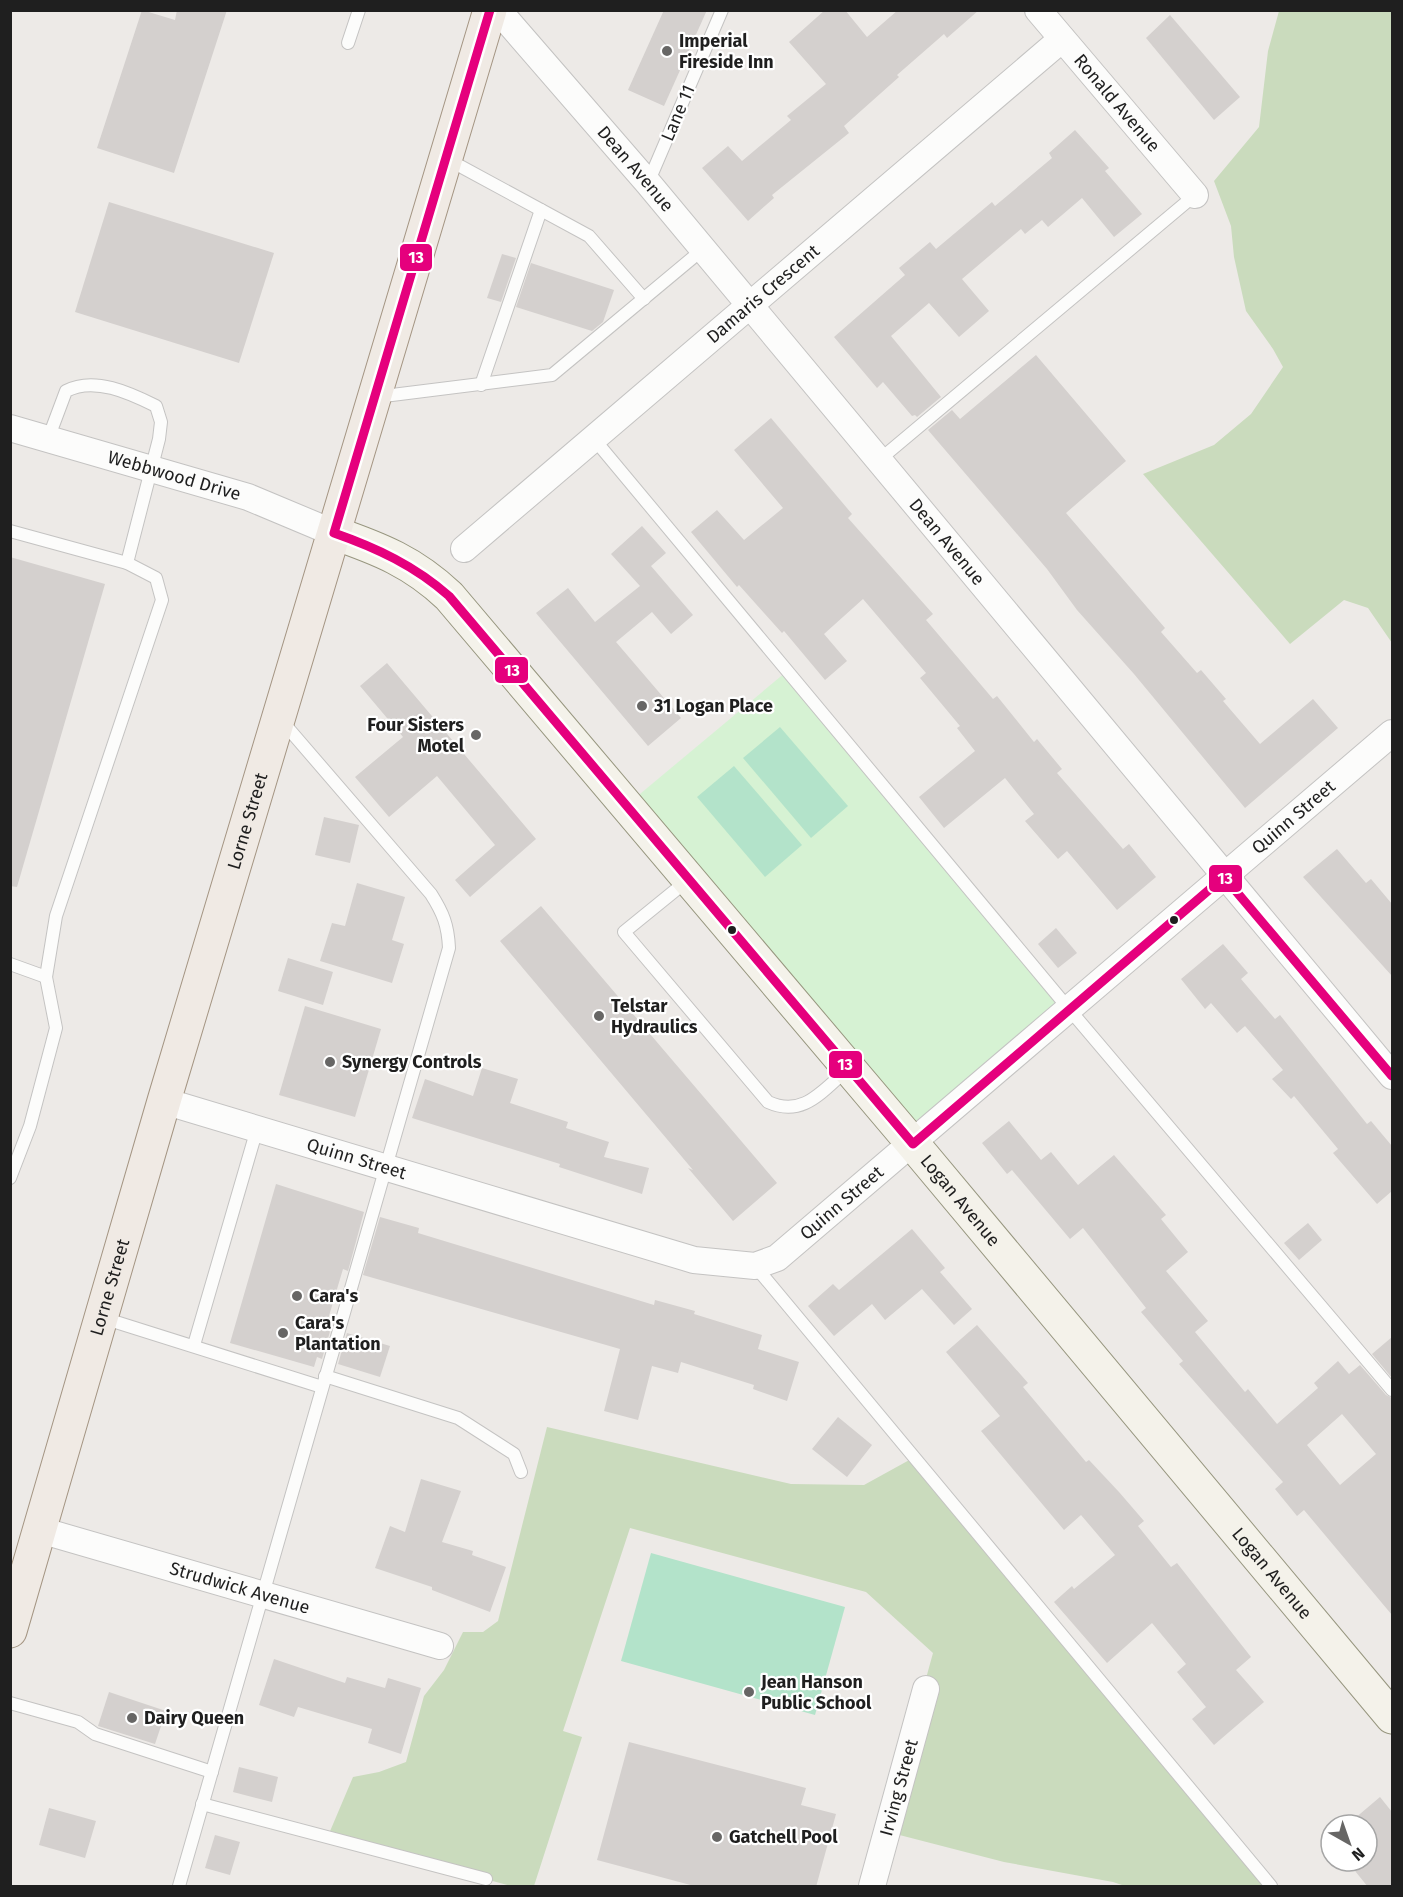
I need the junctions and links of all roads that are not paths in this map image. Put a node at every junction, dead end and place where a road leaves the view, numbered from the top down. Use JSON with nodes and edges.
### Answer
{"nodes":[{"id":1,"x":359,"y":10,"type":"edge"},
{"id":2,"x":490,"y":10,"type":"edge"},
{"id":3,"x":498,"y":10,"type":"edge"},
{"id":4,"x":722,"y":10,"type":"edge"},
{"id":5,"x":1038,"y":10,"type":"edge"},
{"id":6,"x":1062,"y":39,"type":"junction"},
{"id":7,"x":348,"y":43,"type":"dead end"},
{"id":8,"x":446,"y":159,"type":"junction"},
{"id":9,"x":648,"y":183,"type":"junction"},
{"id":10,"x":1195,"y":195,"type":"joint"},
{"id":11,"x":541,"y":210,"type":"junction"},
{"id":12,"x":702,"y":250,"type":"junction"},
{"id":13,"x":644,"y":298,"type":"junction"},
{"id":14,"x":750,"y":308,"type":"junction"},
{"id":15,"x":481,"y":385,"type":"junction"},
{"id":16,"x":374,"y":397,"type":"junction"},
{"id":17,"x":10,"y":428,"type":"edge"},
{"id":18,"x":48,"y":439,"type":"junction"},
{"id":19,"x":594,"y":439,"type":"junction"},
{"id":20,"x":878,"y":461,"type":"junction"},
{"id":21,"x":152,"y":469,"type":"junction"},
{"id":22,"x":10,"y":531,"type":"edge"},
{"id":23,"x":334,"y":533,"type":"junction"},
{"id":24,"x":464,"y":549,"type":"dead end"},
{"id":25,"x":127,"y":563,"type":"junction"},
{"id":26,"x":278,"y":717,"type":"junction"},
{"id":27,"x":1392,"y":733,"type":"edge"},
{"id":28,"x":1224,"y":877,"type":"junction"},
{"id":29,"x":688,"y":879,"type":"junction"},
{"id":30,"x":10,"y":964,"type":"edge"},
{"id":31,"x":46,"y":976,"type":"junction"},
{"id":32,"x":1069,"y":1009,"type":"junction"},
{"id":33,"x":849,"y":1068,"type":"junction"},
{"id":34,"x":1392,"y":1076,"type":"edge"},
{"id":35,"x":164,"y":1101,"type":"junction"},
{"id":36,"x":257,"y":1129,"type":"junction"},
{"id":37,"x":913,"y":1144,"type":"junction"},
{"id":38,"x":385,"y":1168,"type":"junction"},
{"id":39,"x":10,"y":1178,"type":"edge"},
{"id":40,"x":754,"y":1266,"type":"junction"},
{"id":41,"x":101,"y":1317,"type":"junction"},
{"id":42,"x":194,"y":1345,"type":"junction"},
{"id":43,"x":323,"y":1381,"type":"junction"},
{"id":44,"x":1392,"y":1390,"type":"edge"},
{"id":45,"x":521,"y":1472,"type":"dead end"},
{"id":46,"x":40,"y":1530,"type":"junction"},
{"id":47,"x":263,"y":1593,"type":"junction"},
{"id":48,"x":10,"y":1631,"type":"edge"},
{"id":49,"x":440,"y":1646,"type":"dead end"},
{"id":50,"x":926,"y":1689,"type":"dead end"},
{"id":51,"x":10,"y":1703,"type":"edge"},
{"id":52,"x":1392,"y":1717,"type":"edge"},
{"id":53,"x":212,"y":1772,"type":"junction"},
{"id":54,"x":202,"y":1804,"type":"junction"},
{"id":55,"x":486,"y":1879,"type":"dead end"},
{"id":56,"x":179,"y":1887,"type":"edge"},
{"id":57,"x":872,"y":1887,"type":"edge"},
{"id":58,"x":1271,"y":1887,"type":"edge"}],
"edges":[{"from":1,"to":7,"type":"lane"},
{"from":2,"to":8,"type":"main road","name":"Lorne Street"},
{"from":3,"to":9,"type":"street","name":"Dean Avenue"},
{"from":4,"to":9,"type":"lane","name":"Lane 11"},
{"from":5,"to":6,"type":"street","name":"Ronald Avenue"},
{"from":6,"to":10,"type":"street","name":"Ronald Avenue"},
{"from":6,"to":14,"type":"street","name":"Damaris Crescent"},
{"from":8,"to":11,"type":"lane"},
{"from":8,"to":16,"type":"main road","name":"Lorne Street"},
{"from":9,"to":12,"type":"street","name":"Dean Avenue"},
{"from":10,"to":20,"type":"lane"},
{"from":11,"to":13,"type":"lane"},
{"from":11,"to":15,"type":"lane"},
{"from":12,"to":13,"type":"lane"},
{"from":12,"to":14,"type":"street","name":"Dean Avenue"},
{"from":13,"to":15,"type":"lane"},
{"from":14,"to":19,"type":"street","name":"Damaris Crescent"},
{"from":14,"to":20,"type":"street","name":"Dean Avenue"},
{"from":15,"to":16,"type":"lane"},
{"from":16,"to":23,"type":"main road","name":"Lorne Street"},
{"from":17,"to":18,"type":"street","name":"Webbwood Drive"},
{"from":18,"to":21,"type":"street","name":"Webbwood Drive"},
{"from":18,"to":21,"type":"lane"},
{"from":19,"to":24,"type":"street","name":"Damaris Crescent"},
{"from":19,"to":32,"type":"lane"},
{"from":20,"to":28,"type":"street","name":"Dean Avenue"},
{"from":21,"to":23,"type":"street","name":"Webbwood Drive"},
{"from":21,"to":25,"type":"lane"},
{"from":22,"to":25,"type":"lane"},
{"from":23,"to":26,"type":"main road","name":"Lorne Street"},
{"from":23,"to":29,"type":"street","name":"Logan Avenue"},
{"from":25,"to":31,"type":"lane"},
{"from":26,"to":35,"type":"main road","name":"Lorne Street"},
{"from":26,"to":38,"type":"lane"},
{"from":27,"to":28,"type":"street","name":"Quinn Street"},
{"from":28,"to":32,"type":"street","name":"Quinn Street"},
{"from":28,"to":34,"type":"street","name":"Dean Avenue"},
{"from":29,"to":33,"type":"street","name":"Logan Avenue"},
{"from":29,"to":33,"type":"lane"},
{"from":30,"to":31,"type":"lane"},
{"from":31,"to":39,"type":"lane"},
{"from":32,"to":37,"type":"street","name":"Quinn Street"},
{"from":32,"to":44,"type":"lane"},
{"from":33,"to":37,"type":"street","name":"Logan Avenue"},
{"from":35,"to":36,"type":"street","name":"Quinn Street"},
{"from":35,"to":41,"type":"main road","name":"Lorne Street"},
{"from":36,"to":38,"type":"street","name":"Quinn Street"},
{"from":36,"to":42,"type":"lane"},
{"from":37,"to":40,"type":"street","name":"Quinn Street"},
{"from":37,"to":52,"type":"street","name":"Logan Avenue"},
{"from":38,"to":40,"type":"street","name":"Quinn Street"},
{"from":38,"to":43,"type":"lane"},
{"from":40,"to":58,"type":"lane"},
{"from":41,"to":42,"type":"lane"},
{"from":41,"to":46,"type":"main road","name":"Lorne Street"},
{"from":42,"to":43,"type":"lane"},
{"from":43,"to":45,"type":"lane"},
{"from":43,"to":47,"type":"lane"},
{"from":46,"to":47,"type":"street","name":"Strudwick Avenue"},
{"from":46,"to":48,"type":"main road","name":"Lorne Street"},
{"from":47,"to":49,"type":"street","name":"Strudwick Avenue"},
{"from":47,"to":53,"type":"lane"},
{"from":50,"to":57,"type":"street","name":"Irving Street"},
{"from":51,"to":53,"type":"lane"},
{"from":53,"to":54,"type":"lane"},
{"from":54,"to":55,"type":"lane"},
{"from":54,"to":56,"type":"lane"}]}
